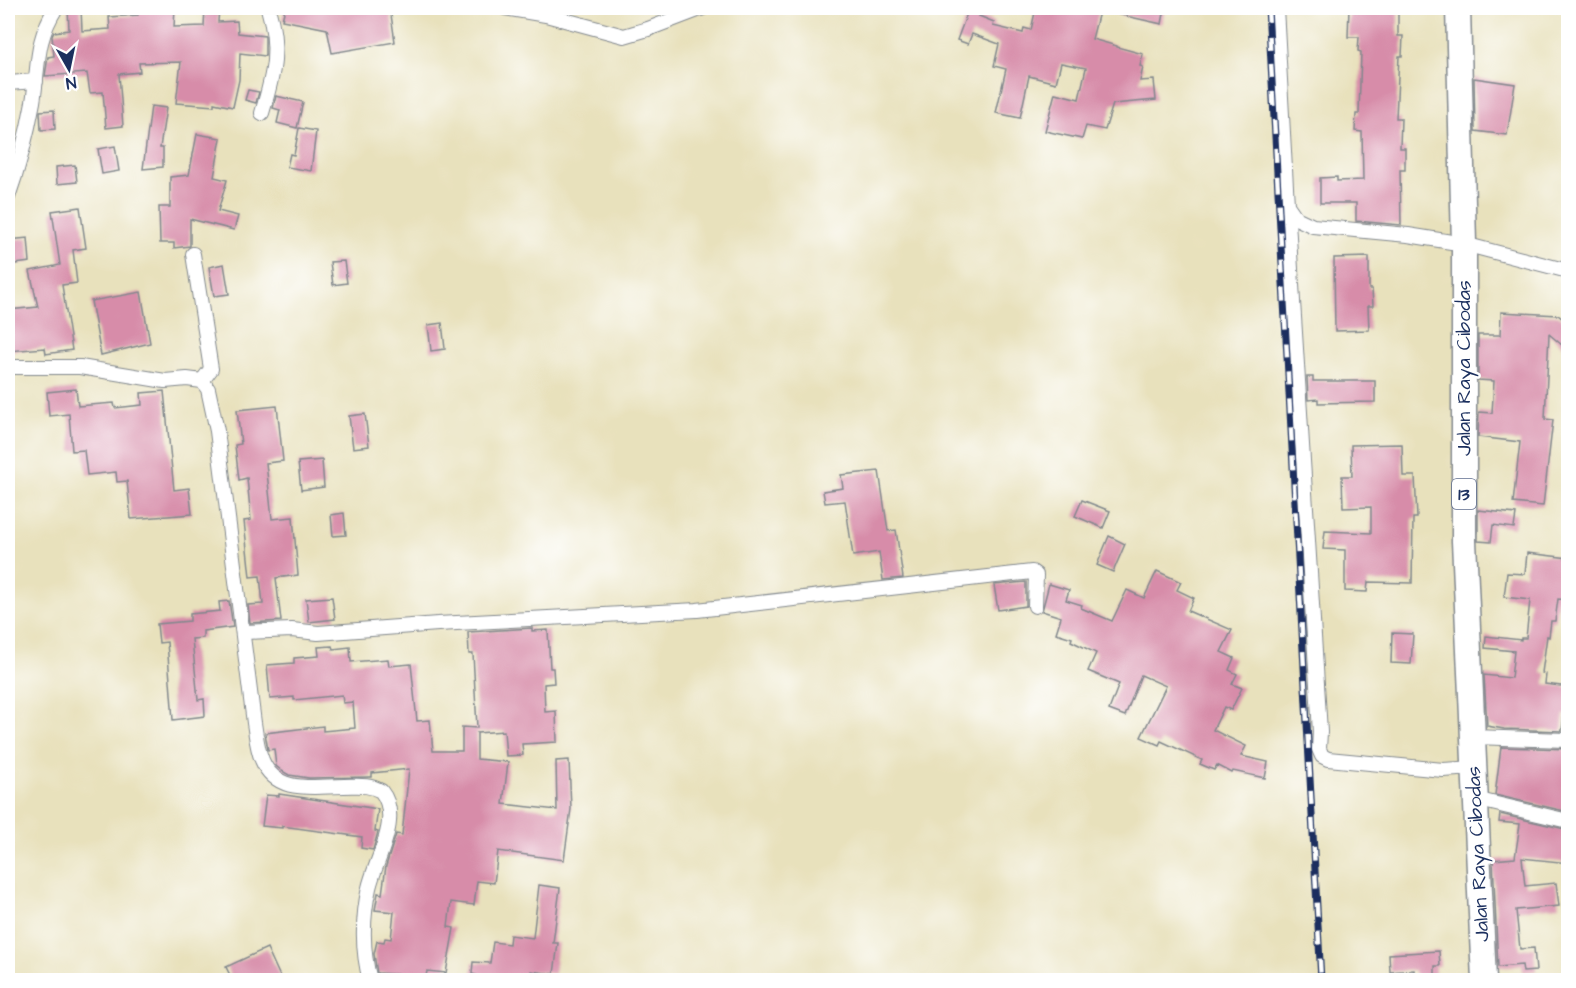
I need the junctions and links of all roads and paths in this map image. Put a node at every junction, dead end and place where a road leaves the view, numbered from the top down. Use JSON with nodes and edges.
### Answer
{"nodes":[{"id":1,"x":56,"y":8,"type":"edge"},
{"id":2,"x":268,"y":8,"type":"edge"},
{"id":3,"x":505,"y":8,"type":"edge"},
{"id":4,"x":703,"y":8,"type":"edge"},
{"id":5,"x":1276,"y":8,"type":"edge"},
{"id":6,"x":1458,"y":8,"type":"edge"},
{"id":7,"x":36,"y":81,"type":"junction"},
{"id":8,"x":8,"y":83,"type":"edge"},
{"id":9,"x":262,"y":113,"type":"dead end"},
{"id":10,"x":8,"y":197,"type":"edge"},
{"id":11,"x":1287,"y":205,"type":"junction"},
{"id":12,"x":1464,"y":244,"type":"junction"},
{"id":13,"x":193,"y":254,"type":"dead end"},
{"id":14,"x":1569,"y":271,"type":"edge"},
{"id":15,"x":8,"y":367,"type":"edge"},
{"id":16,"x":202,"y":381,"type":"junction"},
{"id":17,"x":1035,"y":606,"type":"dead end"},
{"id":18,"x":244,"y":632,"type":"junction"},
{"id":19,"x":1473,"y":737,"type":"junction"},
{"id":20,"x":1569,"y":740,"type":"edge"},
{"id":21,"x":1475,"y":768,"type":"junction"},
{"id":22,"x":1475,"y":799,"type":"junction"},
{"id":23,"x":1569,"y":821,"type":"edge"},
{"id":24,"x":370,"y":981,"type":"edge"},
{"id":25,"x":1484,"y":981,"type":"edge"}],
"edges":[{"from":1,"to":7,"type":"street"},
{"from":2,"to":9,"type":"street"},
{"from":3,"to":4,"type":"street"},
{"from":5,"to":11,"type":"street"},
{"from":6,"to":12,"type":"highway","name":"Jalan Raya Cibodas","number":"13"},
{"from":7,"to":8,"type":"street"},
{"from":7,"to":10,"type":"street"},
{"from":11,"to":12,"type":"street"},
{"from":11,"to":21,"type":"street"},
{"from":12,"to":14,"type":"street"},
{"from":12,"to":19,"type":"highway","name":"Jalan Raya Cibodas","number":"13"},
{"from":13,"to":16,"type":"street"},
{"from":15,"to":16,"type":"street"},
{"from":16,"to":18,"type":"street"},
{"from":17,"to":18,"type":"street"},
{"from":18,"to":24,"type":"street"},
{"from":19,"to":20,"type":"street"},
{"from":19,"to":21,"type":"highway","name":"Jalan Raya Cibodas","number":"13"},
{"from":21,"to":22,"type":"highway","name":"Jalan Raya Cibodas","number":"13"},
{"from":22,"to":23,"type":"street"},
{"from":22,"to":25,"type":"highway","name":"Jalan Raya Cibodas","number":"13"}]}
